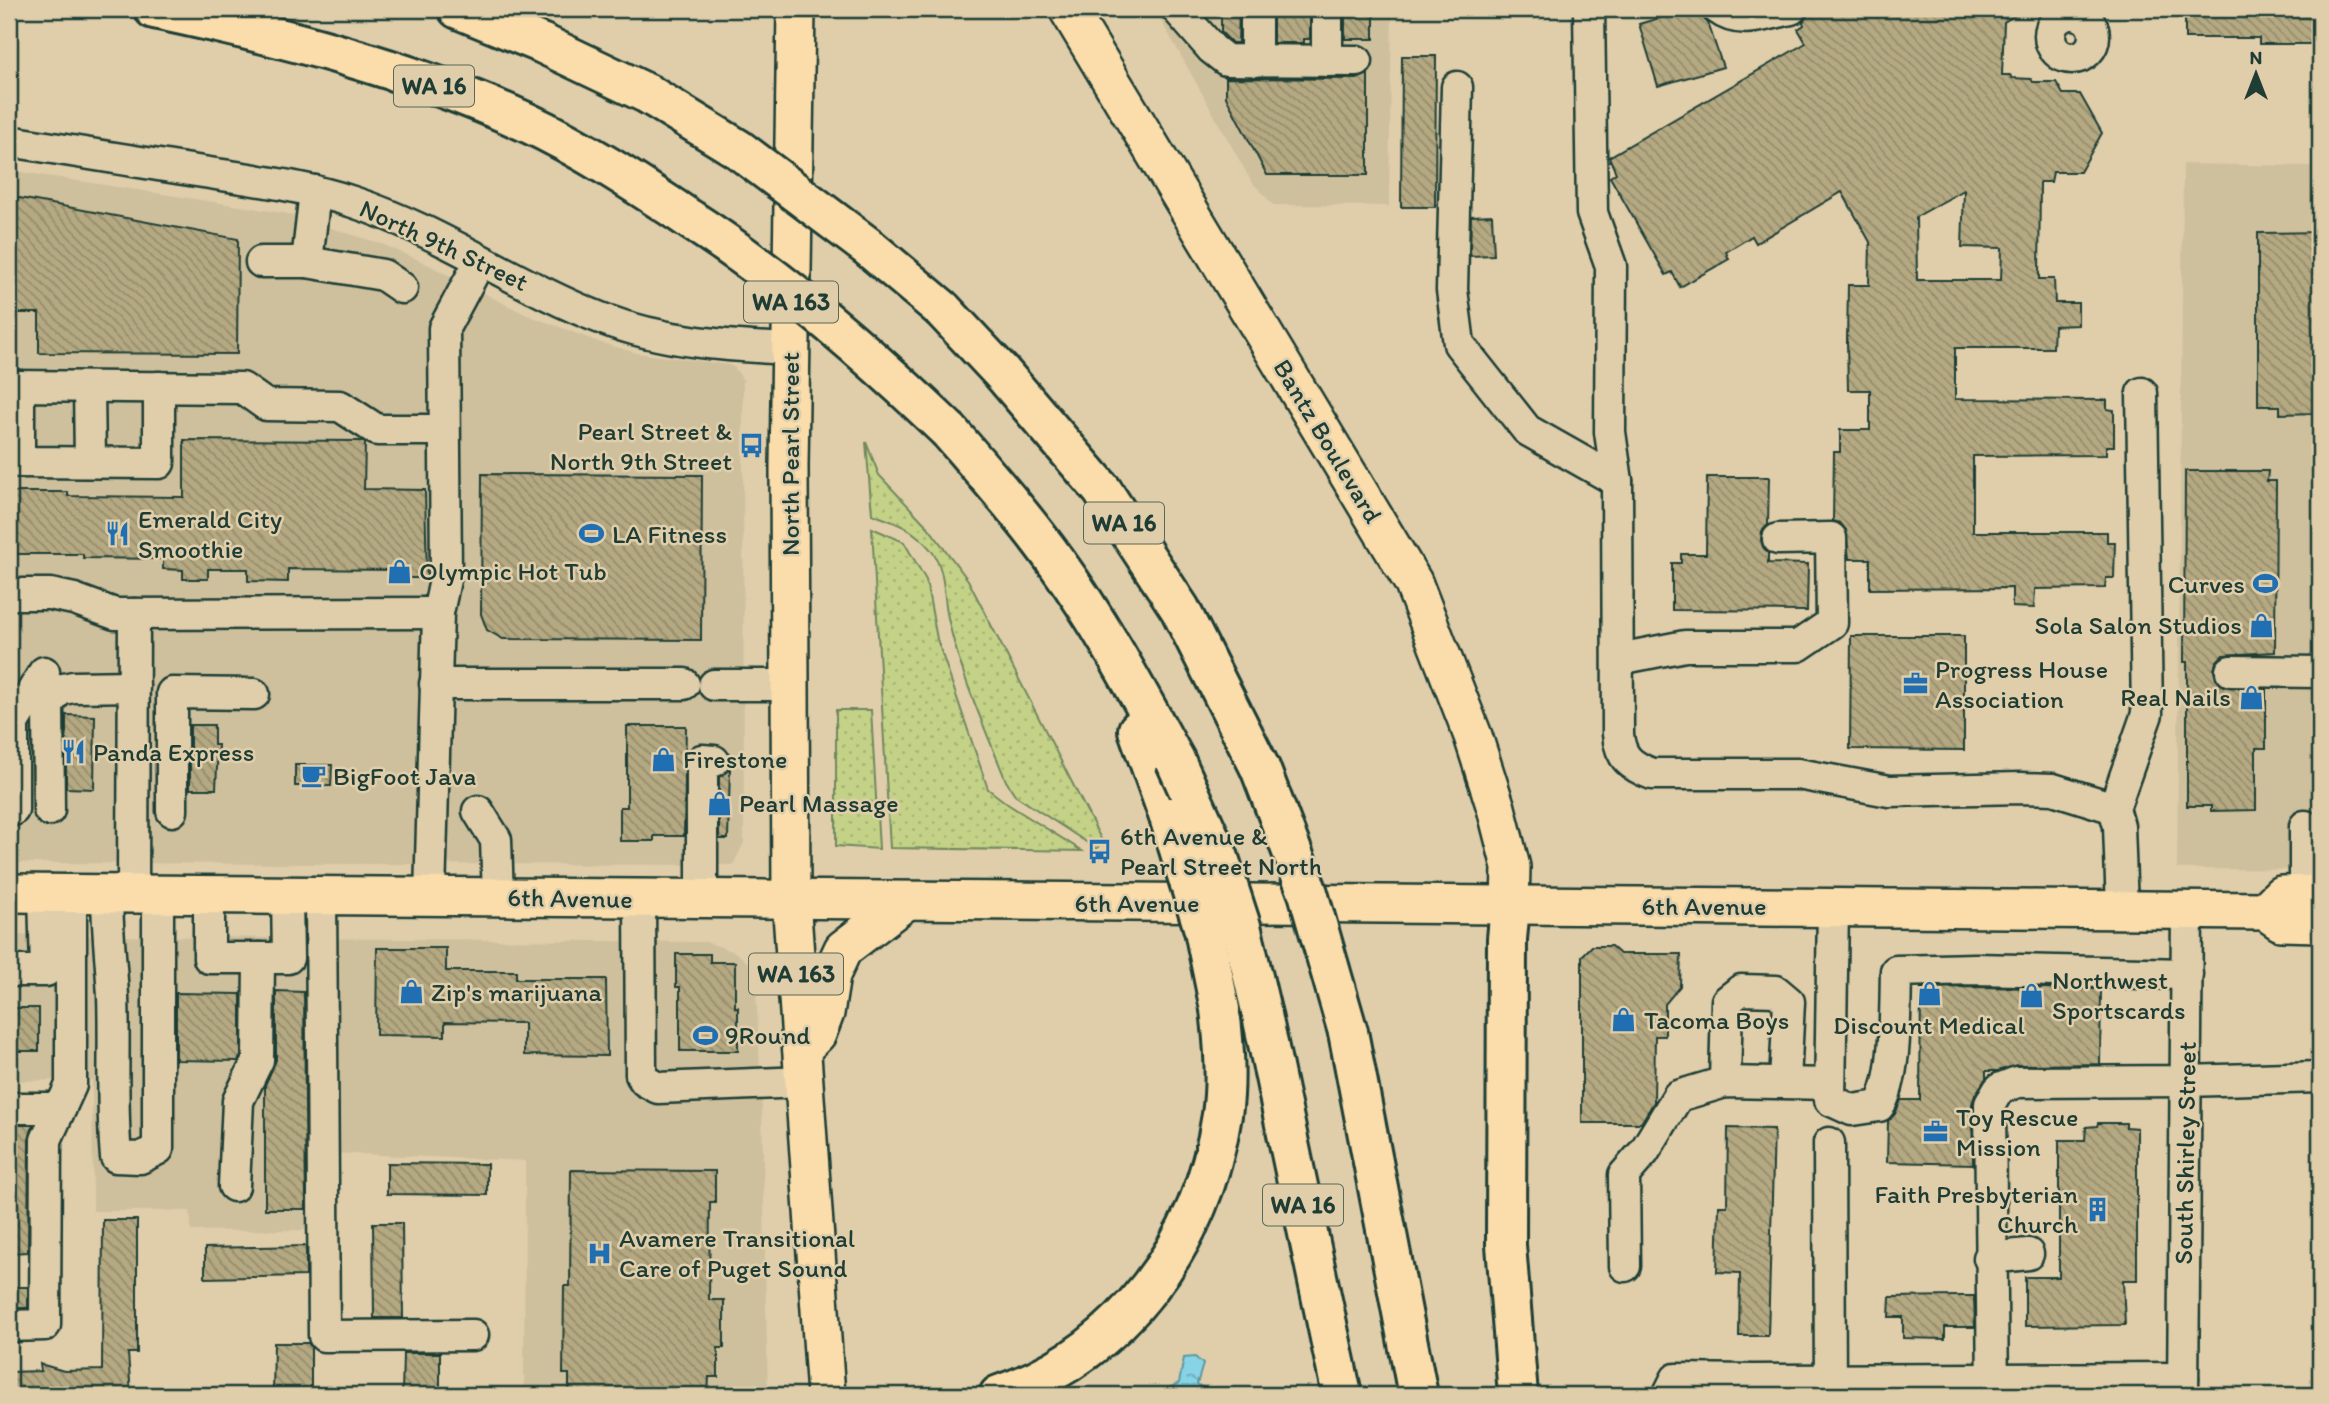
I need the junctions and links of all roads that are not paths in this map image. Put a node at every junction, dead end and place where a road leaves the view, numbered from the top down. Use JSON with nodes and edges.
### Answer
{"nodes":[{"id":1,"x":154,"y":9,"type":"edge"},
{"id":2,"x":458,"y":9,"type":"edge"},
{"id":3,"x":796,"y":9,"type":"edge"},
{"id":4,"x":1069,"y":9,"type":"edge"},
{"id":5,"x":1256,"y":9,"type":"edge"},
{"id":6,"x":1327,"y":9,"type":"edge"},
{"id":7,"x":1589,"y":9,"type":"edge"},
{"id":8,"x":1718,"y":9,"type":"edge"},
{"id":9,"x":1791,"y":9,"type":"edge"},
{"id":10,"x":1181,"y":11,"type":"edge"},
{"id":11,"x":1256,"y":61,"type":"junction"},
{"id":12,"x":1327,"y":61,"type":"junction"},
{"id":13,"x":1357,"y":61,"type":"dead end"},
{"id":14,"x":1457,"y":87,"type":"dead end"},
{"id":15,"x":9,"y":141,"type":"edge"},
{"id":16,"x":315,"y":191,"type":"junction"},
{"id":17,"x":480,"y":261,"type":"junction"},
{"id":18,"x":261,"y":262,"type":"dead end"},
{"id":19,"x":307,"y":262,"type":"junction"},
{"id":20,"x":402,"y":288,"type":"dead end"},
{"id":21,"x":790,"y":349,"type":"junction"},
{"id":22,"x":14,"y":386,"type":"edge"},
{"id":23,"x":89,"y":387,"type":"junction"},
{"id":24,"x":159,"y":387,"type":"junction"},
{"id":25,"x":2142,"y":393,"type":"dead end"},
{"id":26,"x":444,"y":430,"type":"junction"},
{"id":27,"x":90,"y":462,"type":"junction"},
{"id":28,"x":1618,"y":481,"type":"junction"},
{"id":29,"x":1779,"y":539,"type":"dead end"},
{"id":30,"x":9,"y":594,"type":"edge"},
{"id":31,"x":438,"y":613,"type":"junction"},
{"id":32,"x":134,"y":614,"type":"junction"},
{"id":33,"x":1098,"y":623,"type":"junction"},
{"id":34,"x":1619,"y":659,"type":"junction"},
{"id":35,"x":2231,"y":671,"type":"dead end"},
{"id":36,"x":44,"y":672,"type":"dead end"},
{"id":37,"x":2320,"y":672,"type":"edge"},
{"id":38,"x":435,"y":684,"type":"junction"},
{"id":39,"x":684,"y":684,"type":"dead end"},
{"id":40,"x":714,"y":685,"type":"dead end"},
{"id":41,"x":791,"y":685,"type":"junction"},
{"id":42,"x":134,"y":686,"type":"junction"},
{"id":43,"x":254,"y":694,"type":"dead end"},
{"id":44,"x":714,"y":761,"type":"dead end"},
{"id":45,"x":2114,"y":808,"type":"junction"},
{"id":46,"x":172,"y":811,"type":"dead end"},
{"id":47,"x":478,"y":811,"type":"dead end"},
{"id":48,"x":2305,"y":826,"type":"dead end"},
{"id":49,"x":41,"y":893,"type":"edge"},
{"id":50,"x":133,"y":894,"type":"junction"},
{"id":51,"x":209,"y":894,"type":"junction"},
{"id":52,"x":304,"y":895,"type":"junction"},
{"id":53,"x":430,"y":896,"type":"junction"},
{"id":54,"x":498,"y":897,"type":"junction"},
{"id":55,"x":640,"y":898,"type":"junction"},
{"id":56,"x":702,"y":899,"type":"junction"},
{"id":57,"x":791,"y":899,"type":"junction"},
{"id":58,"x":906,"y":901,"type":"junction"},
{"id":59,"x":2315,"y":904,"type":"edge"},
{"id":60,"x":1510,"y":906,"type":"junction"},
{"id":61,"x":1833,"y":907,"type":"junction"},
{"id":62,"x":2122,"y":909,"type":"junction"},
{"id":63,"x":2187,"y":911,"type":"junction"},
{"id":64,"x":259,"y":958,"type":"junction"},
{"id":65,"x":9,"y":971,"type":"edge"},
{"id":66,"x":2187,"y":974,"type":"junction"},
{"id":67,"x":1788,"y":1049,"type":"junction"},
{"id":68,"x":1830,"y":1051,"type":"junction"},
{"id":69,"x":803,"y":1066,"type":"junction"},
{"id":70,"x":2320,"y":1077,"type":"edge"},
{"id":71,"x":2186,"y":1081,"type":"junction"},
{"id":72,"x":1725,"y":1082,"type":"junction"},
{"id":73,"x":1785,"y":1082,"type":"junction"},
{"id":74,"x":1830,"y":1092,"type":"junction"},
{"id":75,"x":9,"y":1108,"type":"edge"},
{"id":76,"x":61,"y":1108,"type":"junction"},
{"id":77,"x":1829,"y":1143,"type":"dead end"},
{"id":78,"x":234,"y":1186,"type":"dead end"},
{"id":79,"x":2028,"y":1254,"type":"dead end"},
{"id":80,"x":1989,"y":1258,"type":"junction"},
{"id":81,"x":1625,"y":1266,"type":"dead end"},
{"id":82,"x":9,"y":1326,"type":"edge"},
{"id":83,"x":473,"y":1335,"type":"dead end"},
{"id":84,"x":1672,"y":1387,"type":"edge"},
{"id":85,"x":1830,"y":1387,"type":"edge"},
{"id":86,"x":1992,"y":1387,"type":"edge"},
{"id":87,"x":2183,"y":1387,"type":"edge"},
{"id":88,"x":826,"y":1395,"type":"edge"},
{"id":89,"x":999,"y":1395,"type":"edge"},
{"id":90,"x":1342,"y":1395,"type":"edge"},
{"id":91,"x":1418,"y":1395,"type":"edge"},
{"id":92,"x":1518,"y":1395,"type":"edge"}],
"edges":[{"from":1,"to":33,"type":"highway","number":"WA 16","bridge":true},
{"from":2,"to":91,"type":"highway","number":"WA 16","bridge":true},
{"from":3,"to":21,"type":"main road","name":"North Pearl Street","number":"WA 163"},
{"from":4,"to":60,"type":"main road","name":"Bantz Boulevard"},
{"from":5,"to":11,"type":"street"},
{"from":6,"to":12,"type":"street"},
{"from":7,"to":28,"type":"street"},
{"from":8,"to":9,"type":"street"},
{"from":10,"to":11,"type":"street"},
{"from":11,"to":12,"type":"street"},
{"from":12,"to":13,"type":"street"},
{"from":14,"to":28,"type":"street"},
{"from":15,"to":16,"type":"street","name":"North 9th Street"},
{"from":16,"to":17,"type":"street","name":"North 9th Street"},
{"from":16,"to":19,"type":"street"},
{"from":17,"to":21,"type":"street","name":"North 9th Street"},
{"from":17,"to":26,"type":"street"},
{"from":18,"to":19,"type":"street"},
{"from":19,"to":20,"type":"street"},
{"from":21,"to":41,"type":"main road","name":"North Pearl Street","number":"WA 163"},
{"from":22,"to":23,"type":"street"},
{"from":22,"to":27,"type":"street"},
{"from":23,"to":24,"type":"street"},
{"from":23,"to":27,"type":"street"},
{"from":24,"to":26,"type":"street"},
{"from":24,"to":27,"type":"street"},
{"from":25,"to":45,"type":"street"},
{"from":26,"to":31,"type":"street"},
{"from":28,"to":34,"type":"street"},
{"from":29,"to":34,"type":"street"},
{"from":30,"to":32,"type":"street"},
{"from":31,"to":32,"type":"street"},
{"from":31,"to":38,"type":"street"},
{"from":32,"to":42,"type":"street"},
{"from":33,"to":89,"type":"highway","bridge":true},
{"from":33,"to":90,"type":"highway","number":"WA 16","bridge":true},
{"from":34,"to":45,"type":"street"},
{"from":35,"to":37,"type":"street"},
{"from":36,"to":42,"type":"street"},
{"from":38,"to":39,"type":"street"},
{"from":38,"to":53,"type":"street"},
{"from":40,"to":41,"type":"street"},
{"from":41,"to":57,"type":"main road","name":"North Pearl Street","number":"WA 163"},
{"from":42,"to":50,"type":"street"},
{"from":43,"to":46,"type":"street"},
{"from":44,"to":56,"type":"street"},
{"from":45,"to":62,"type":"street"},
{"from":47,"to":54,"type":"street"},
{"from":48,"to":59,"type":"street"},
{"from":49,"to":50,"type":"main road","name":"6th Avenue"},
{"from":49,"to":65,"type":"street"},
{"from":49,"to":76,"type":"street"},
{"from":50,"to":50,"type":"street"},
{"from":50,"to":51,"type":"main road","name":"6th Avenue"},
{"from":51,"to":52,"type":"main road","name":"6th Avenue"},
{"from":51,"to":64,"type":"street"},
{"from":52,"to":53,"type":"main road","name":"6th Avenue"},
{"from":52,"to":64,"type":"street"},
{"from":52,"to":83,"type":"street"},
{"from":53,"to":54,"type":"main road","name":"6th Avenue"},
{"from":54,"to":55,"type":"main road","name":"6th Avenue"},
{"from":55,"to":56,"type":"main road","name":"6th Avenue"},
{"from":55,"to":69,"type":"street"},
{"from":56,"to":57,"type":"main road","name":"6th Avenue"},
{"from":57,"to":58,"type":"main road","name":"6th Avenue"},
{"from":57,"to":69,"type":"main road","number":"WA 163"},
{"from":58,"to":60,"type":"main road","name":"6th Avenue"},
{"from":58,"to":69,"type":"main road"},
{"from":59,"to":63,"type":"main road","name":"6th Avenue"},
{"from":60,"to":61,"type":"main road","name":"6th Avenue"},
{"from":60,"to":92,"type":"highway"},
{"from":61,"to":62,"type":"main road","name":"6th Avenue"},
{"from":61,"to":68,"type":"street"},
{"from":62,"to":63,"type":"main road","name":"6th Avenue"},
{"from":63,"to":66,"type":"street","name":"South Shirley Street"},
{"from":64,"to":78,"type":"street"},
{"from":66,"to":71,"type":"street","name":"South Shirley Street"},
{"from":66,"to":74,"type":"street"},
{"from":67,"to":68,"type":"street"},
{"from":67,"to":72,"type":"street"},
{"from":67,"to":73,"type":"street"},
{"from":68,"to":74,"type":"street"},
{"from":69,"to":88,"type":"main road","number":"WA 163"},
{"from":70,"to":71,"type":"street"},
{"from":71,"to":80,"type":"street"},
{"from":71,"to":87,"type":"street","name":"South Shirley Street"},
{"from":72,"to":73,"type":"street"},
{"from":72,"to":81,"type":"street"},
{"from":73,"to":74,"type":"street"},
{"from":75,"to":76,"type":"street"},
{"from":76,"to":82,"type":"street"},
{"from":77,"to":85,"type":"street"},
{"from":79,"to":80,"type":"street"},
{"from":80,"to":86,"type":"street"},
{"from":84,"to":85,"type":"street"},
{"from":85,"to":86,"type":"street"},
{"from":86,"to":87,"type":"street"}]}
